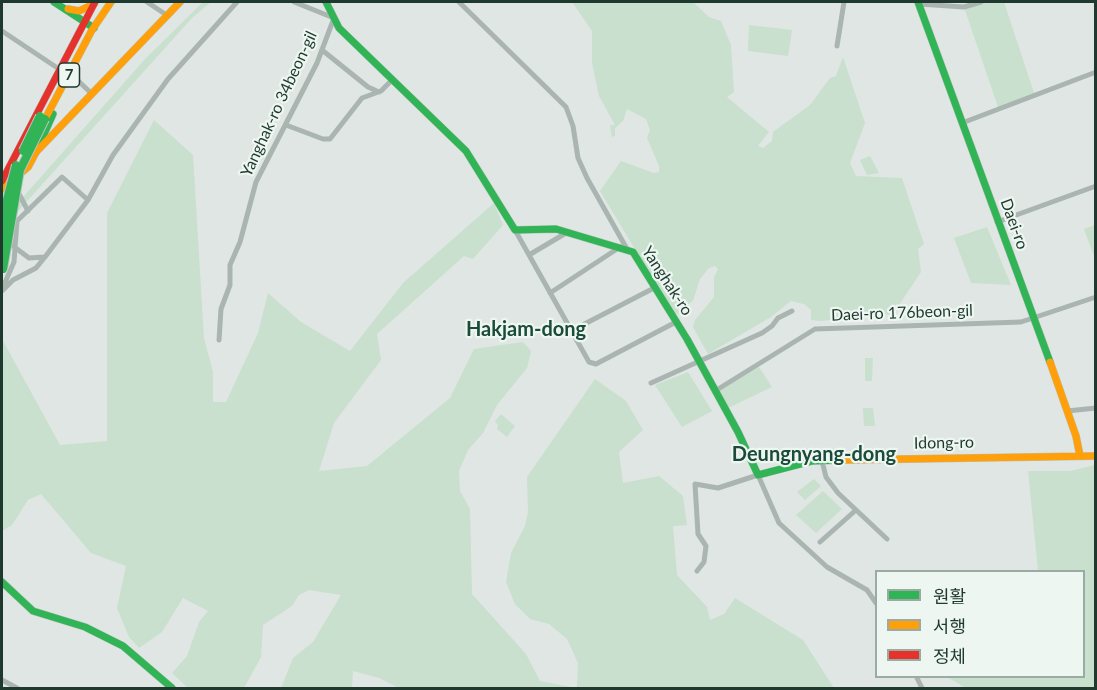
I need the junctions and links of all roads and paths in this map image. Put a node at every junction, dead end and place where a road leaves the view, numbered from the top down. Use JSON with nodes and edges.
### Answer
{"nodes":[{"id":1,"x":54,"y":2,"type":"edge"},
{"id":2,"x":97,"y":2,"type":"edge"},
{"id":3,"x":111,"y":2,"type":"edge"},
{"id":4,"x":147,"y":2,"type":"edge"},
{"id":5,"x":180,"y":2,"type":"edge"},
{"id":6,"x":237,"y":2,"type":"edge"},
{"id":7,"x":294,"y":2,"type":"edge"},
{"id":8,"x":326,"y":2,"type":"edge"},
{"id":9,"x":459,"y":2,"type":"edge"},
{"id":10,"x":844,"y":2,"type":"edge"},
{"id":11,"x":981,"y":2,"type":"edge"},
{"id":12,"x":919,"y":3,"type":"edge"},
{"id":13,"x":63,"y":8,"type":"junction"},
{"id":14,"x":168,"y":16,"type":"junction"},
{"id":15,"x":334,"y":18,"type":"junction"},
{"id":16,"x":89,"y":26,"type":"junction"},
{"id":17,"x":2,"y":31,"type":"edge"},
{"id":18,"x":837,"y":46,"type":"dead end"},
{"id":19,"x":322,"y":50,"type":"junction"},
{"id":20,"x":59,"y":69,"type":"junction"},
{"id":21,"x":1095,"y":72,"type":"edge"},
{"id":22,"x":72,"y":75,"type":"junction"},
{"id":23,"x":392,"y":80,"type":"junction"},
{"id":24,"x":379,"y":92,"type":"junction"},
{"id":25,"x":92,"y":94,"type":"junction"},
{"id":26,"x":43,"y":118,"type":"junction"},
{"id":27,"x":962,"y":123,"type":"junction"},
{"id":28,"x":285,"y":124,"type":"junction"},
{"id":29,"x":34,"y":155,"type":"junction"},
{"id":30,"x":14,"y":156,"type":"junction"},
{"id":31,"x":2,"y":180,"type":"edge"},
{"id":32,"x":12,"y":183,"type":"junction"},
{"id":33,"x":1095,"y":186,"type":"edge"},
{"id":34,"x":2,"y":189,"type":"edge"},
{"id":35,"x":88,"y":200,"type":"junction"},
{"id":36,"x":28,"y":211,"type":"junction"},
{"id":37,"x":18,"y":221,"type":"junction"},
{"id":38,"x":997,"y":222,"type":"junction"},
{"id":39,"x":515,"y":230,"type":"junction"},
{"id":40,"x":566,"y":232,"type":"junction"},
{"id":41,"x":2,"y":242,"type":"edge"},
{"id":42,"x":16,"y":248,"type":"junction"},
{"id":43,"x":623,"y":248,"type":"junction"},
{"id":44,"x":2,"y":254,"type":"edge"},
{"id":45,"x":529,"y":255,"type":"junction"},
{"id":46,"x":45,"y":257,"type":"junction"},
{"id":47,"x":2,"y":270,"type":"edge"},
{"id":48,"x":654,"y":288,"type":"junction"},
{"id":49,"x":2,"y":290,"type":"edge"},
{"id":50,"x":550,"y":293,"type":"junction"},
{"id":51,"x":1095,"y":297,"type":"edge"},
{"id":52,"x":792,"y":312,"type":"dead end"},
{"id":53,"x":1035,"y":318,"type":"junction"},
{"id":54,"x":676,"y":322,"type":"junction"},
{"id":55,"x":571,"y":331,"type":"junction"},
{"id":56,"x":219,"y":340,"type":"dead end"},
{"id":57,"x":699,"y":361,"type":"junction"},
{"id":58,"x":651,"y":383,"type":"dead end"},
{"id":59,"x":715,"y":391,"type":"junction"},
{"id":60,"x":1095,"y":408,"type":"edge"},
{"id":61,"x":1067,"y":411,"type":"junction"},
{"id":62,"x":1080,"y":456,"type":"junction"},
{"id":63,"x":1095,"y":456,"type":"edge"},
{"id":64,"x":822,"y":460,"type":"junction"},
{"id":65,"x":758,"y":475,"type":"junction"},
{"id":66,"x":856,"y":510,"type":"junction"},
{"id":67,"x":887,"y":539,"type":"dead end"},
{"id":68,"x":820,"y":542,"type":"dead end"},
{"id":69,"x":697,"y":571,"type":"dead end"},
{"id":70,"x":2,"y":582,"type":"edge"},
{"id":71,"x":875,"y":602,"type":"edge"},
{"id":72,"x":2,"y":680,"type":"edge"},
{"id":73,"x":17,"y":688,"type":"edge"},
{"id":74,"x":172,"y":688,"type":"edge"}],
"edges":[{"from":1,"to":13,"type":"street"},
{"from":2,"to":13,"type":"street"},
{"from":2,"to":16,"type":"street"},
{"from":3,"to":16,"type":"street","number":"7"},
{"from":4,"to":14,"type":"street"},
{"from":5,"to":14,"type":"street"},
{"from":6,"to":35,"type":"street"},
{"from":7,"to":15,"type":"street"},
{"from":8,"to":15,"type":"street"},
{"from":9,"to":43,"type":"street"},
{"from":10,"to":18,"type":"street"},
{"from":11,"to":12,"type":"street"},
{"from":12,"to":27,"type":"street","name":"Daei-ro"},
{"from":13,"to":16,"type":"street"},
{"from":14,"to":25,"type":"street"},
{"from":15,"to":19,"type":"street","name":"Yanghak-ro 34beon-gil"},
{"from":15,"to":23,"type":"street"},
{"from":16,"to":20,"type":"street"},
{"from":16,"to":22,"type":"street"},
{"from":16,"to":26,"type":"street","number":"7"},
{"from":17,"to":20,"type":"street"},
{"from":19,"to":24,"type":"street"},
{"from":19,"to":28,"type":"street","name":"Yanghak-ro 34beon-gil"},
{"from":20,"to":30,"type":"street"},
{"from":21,"to":27,"type":"street"},
{"from":22,"to":25,"type":"street"},
{"from":22,"to":29,"type":"street"},
{"from":23,"to":24,"type":"street"},
{"from":23,"to":39,"type":"street"},
{"from":24,"to":28,"type":"street"},
{"from":25,"to":29,"type":"street"},
{"from":26,"to":44,"type":"street","bridge":true},
{"from":26,"to":47,"type":"street","bridge":true},
{"from":27,"to":38,"type":"street","name":"Daei-ro"},
{"from":28,"to":56,"type":"street","name":"Yanghak-ro 34beon-gil"},
{"from":29,"to":30,"type":"street"},
{"from":29,"to":32,"type":"street"},
{"from":30,"to":31,"type":"street"},
{"from":31,"to":32,"type":"street"},
{"from":32,"to":34,"type":"street"},
{"from":32,"to":36,"type":"street"},
{"from":33,"to":38,"type":"street"},
{"from":35,"to":36,"type":"street"},
{"from":35,"to":46,"type":"street"},
{"from":36,"to":37,"type":"street"},
{"from":37,"to":41,"type":"street"},
{"from":37,"to":42,"type":"street"},
{"from":38,"to":53,"type":"street","name":"Daei-ro"},
{"from":39,"to":40,"type":"street","name":"Yanghak-ro"},
{"from":39,"to":45,"type":"street"},
{"from":40,"to":43,"type":"street","name":"Yanghak-ro"},
{"from":40,"to":45,"type":"street"},
{"from":41,"to":42,"type":"street"},
{"from":42,"to":46,"type":"street"},
{"from":42,"to":49,"type":"street"},
{"from":43,"to":48,"type":"street","name":"Yanghak-ro"},
{"from":43,"to":50,"type":"street"},
{"from":45,"to":50,"type":"street"},
{"from":46,"to":49,"type":"street"},
{"from":48,"to":54,"type":"street","name":"Yanghak-ro"},
{"from":48,"to":55,"type":"street"},
{"from":50,"to":55,"type":"street"},
{"from":51,"to":53,"type":"street","name":"Daei-ro 176beon-gil"},
{"from":52,"to":57,"type":"street"},
{"from":53,"to":59,"type":"street","name":"Daei-ro 176beon-gil"},
{"from":53,"to":61,"type":"street","name":"Daei-ro"},
{"from":54,"to":55,"type":"street"},
{"from":54,"to":57,"type":"street","name":"Yanghak-ro"},
{"from":57,"to":58,"type":"street"},
{"from":57,"to":59,"type":"street","name":"Yanghak-ro"},
{"from":59,"to":65,"type":"street","name":"Yanghak-ro"},
{"from":60,"to":61,"type":"street"},
{"from":61,"to":62,"type":"street","name":"Daei-ro"},
{"from":62,"to":63,"type":"street","name":"Idong-ro"},
{"from":62,"to":64,"type":"street","name":"Idong-ro"},
{"from":64,"to":65,"type":"street","name":"Idong-ro"},
{"from":64,"to":66,"type":"street"},
{"from":65,"to":69,"type":"street"},
{"from":65,"to":71,"type":"street","name":"Yanghak-ro"},
{"from":66,"to":67,"type":"street"},
{"from":66,"to":68,"type":"street"},
{"from":70,"to":74,"type":"street"},
{"from":72,"to":73,"type":"street"}]}
